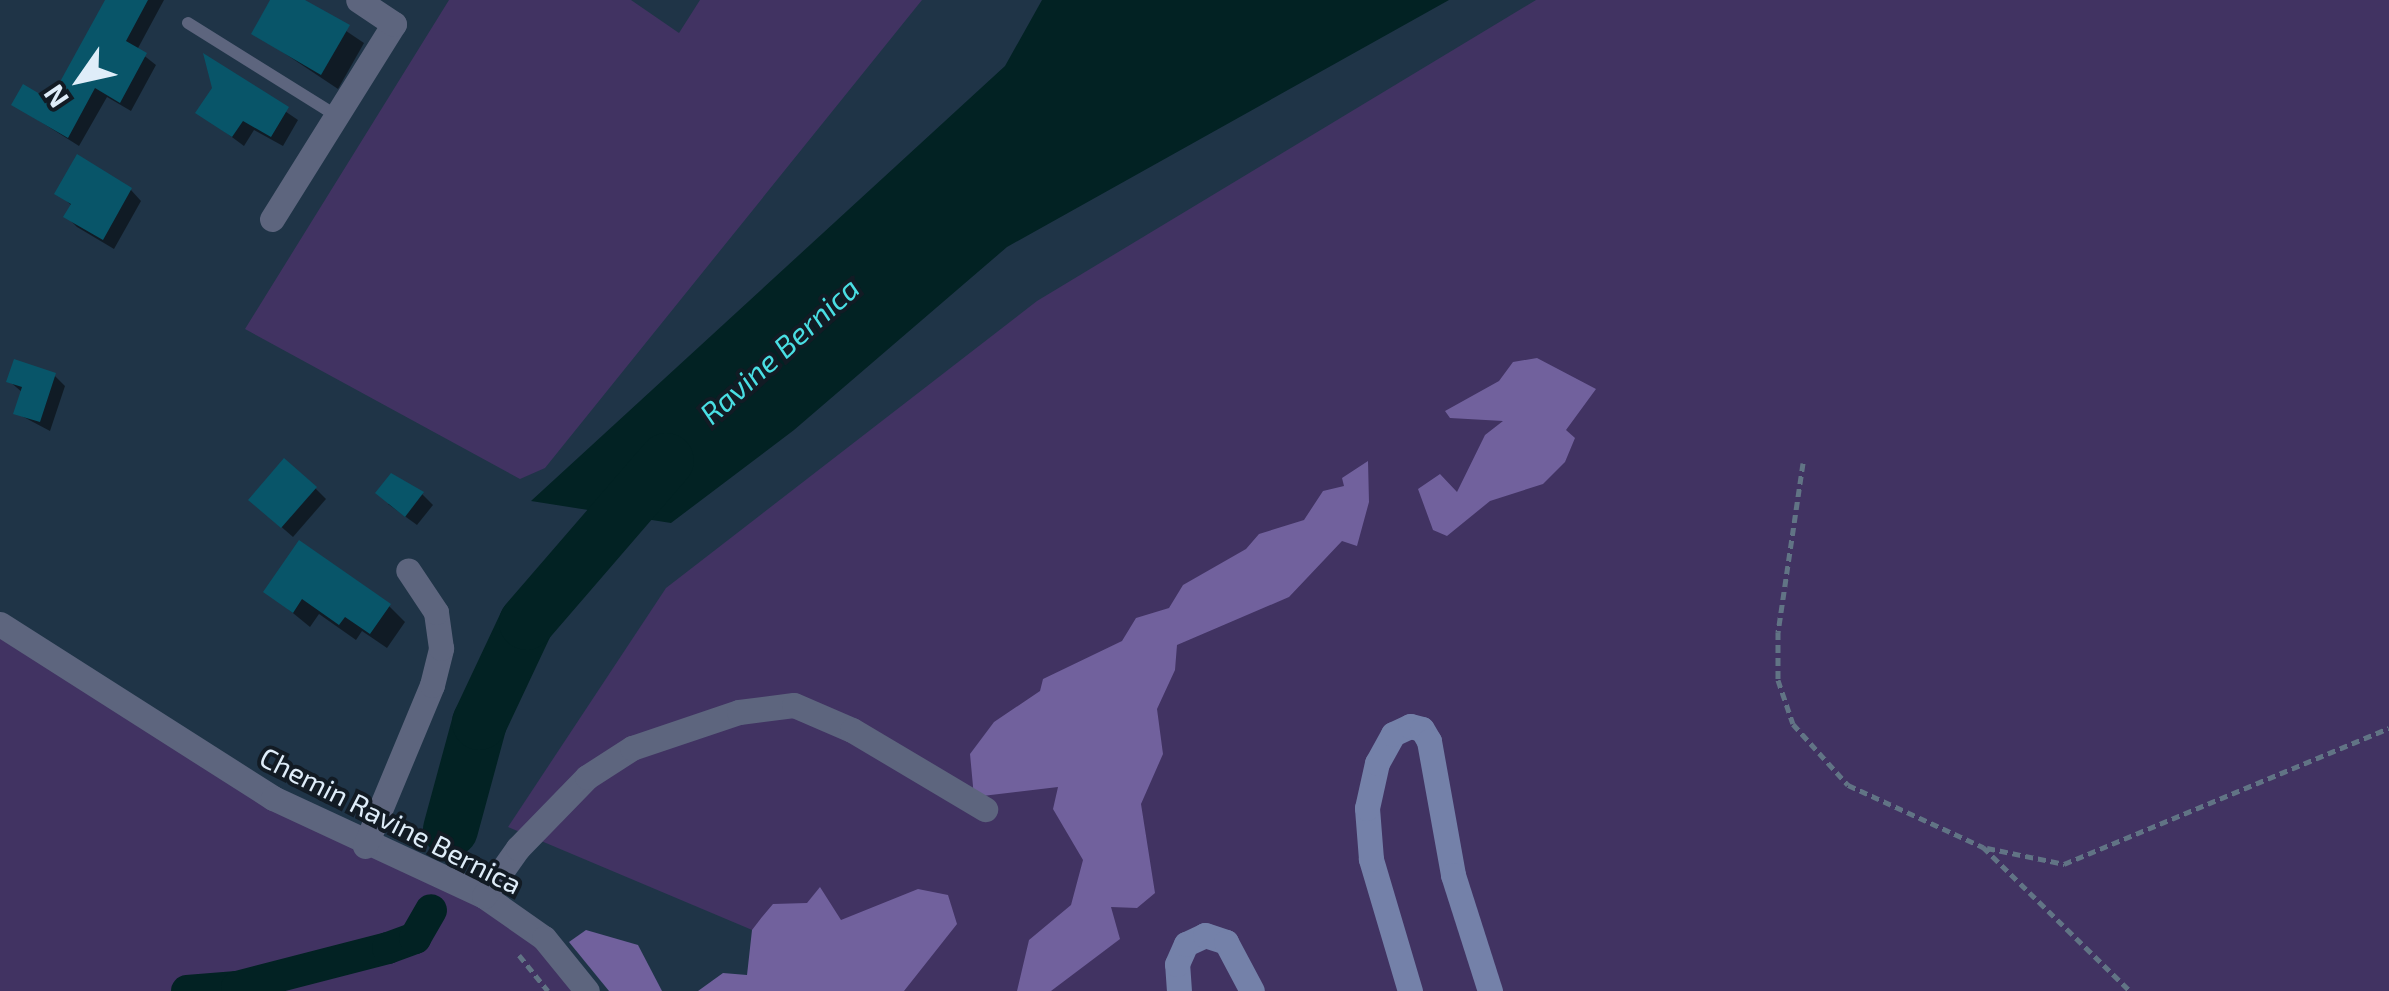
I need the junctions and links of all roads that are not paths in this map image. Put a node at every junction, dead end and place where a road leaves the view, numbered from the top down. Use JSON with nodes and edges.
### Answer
{"nodes":[{"id":1,"x":358,"y":0,"type":"edge"},
{"id":2,"x":188,"y":23,"type":"dead end"},
{"id":3,"x":334,"y":115,"type":"junction"},
{"id":4,"x":272,"y":218,"type":"dead end"},
{"id":5,"x":408,"y":570,"type":"dead end"},
{"id":6,"x":0,"y":624,"type":"edge"},
{"id":7,"x":985,"y":809,"type":"dead end"},
{"id":8,"x":365,"y":846,"type":"junction"},
{"id":9,"x":484,"y":896,"type":"junction"},
{"id":10,"x":586,"y":991,"type":"edge"},
{"id":11,"x":1179,"y":991,"type":"edge"},
{"id":12,"x":1252,"y":991,"type":"edge"},
{"id":13,"x":1410,"y":991,"type":"edge"},
{"id":14,"x":1490,"y":991,"type":"edge"}],
"edges":[{"from":1,"to":3,"type":"street"},
{"from":2,"to":3,"type":"lane"},
{"from":3,"to":4,"type":"street"},
{"from":5,"to":8,"type":"street"},
{"from":6,"to":8,"type":"street","name":"Chemin Ravine Bernica"},
{"from":7,"to":9,"type":"street"},
{"from":8,"to":9,"type":"street","name":"Chemin Ravine Bernica"},
{"from":9,"to":10,"type":"street","name":"Chemin Ravine Bernica"},
{"from":11,"to":12,"type":"main road"},
{"from":13,"to":14,"type":"main road"}]}
